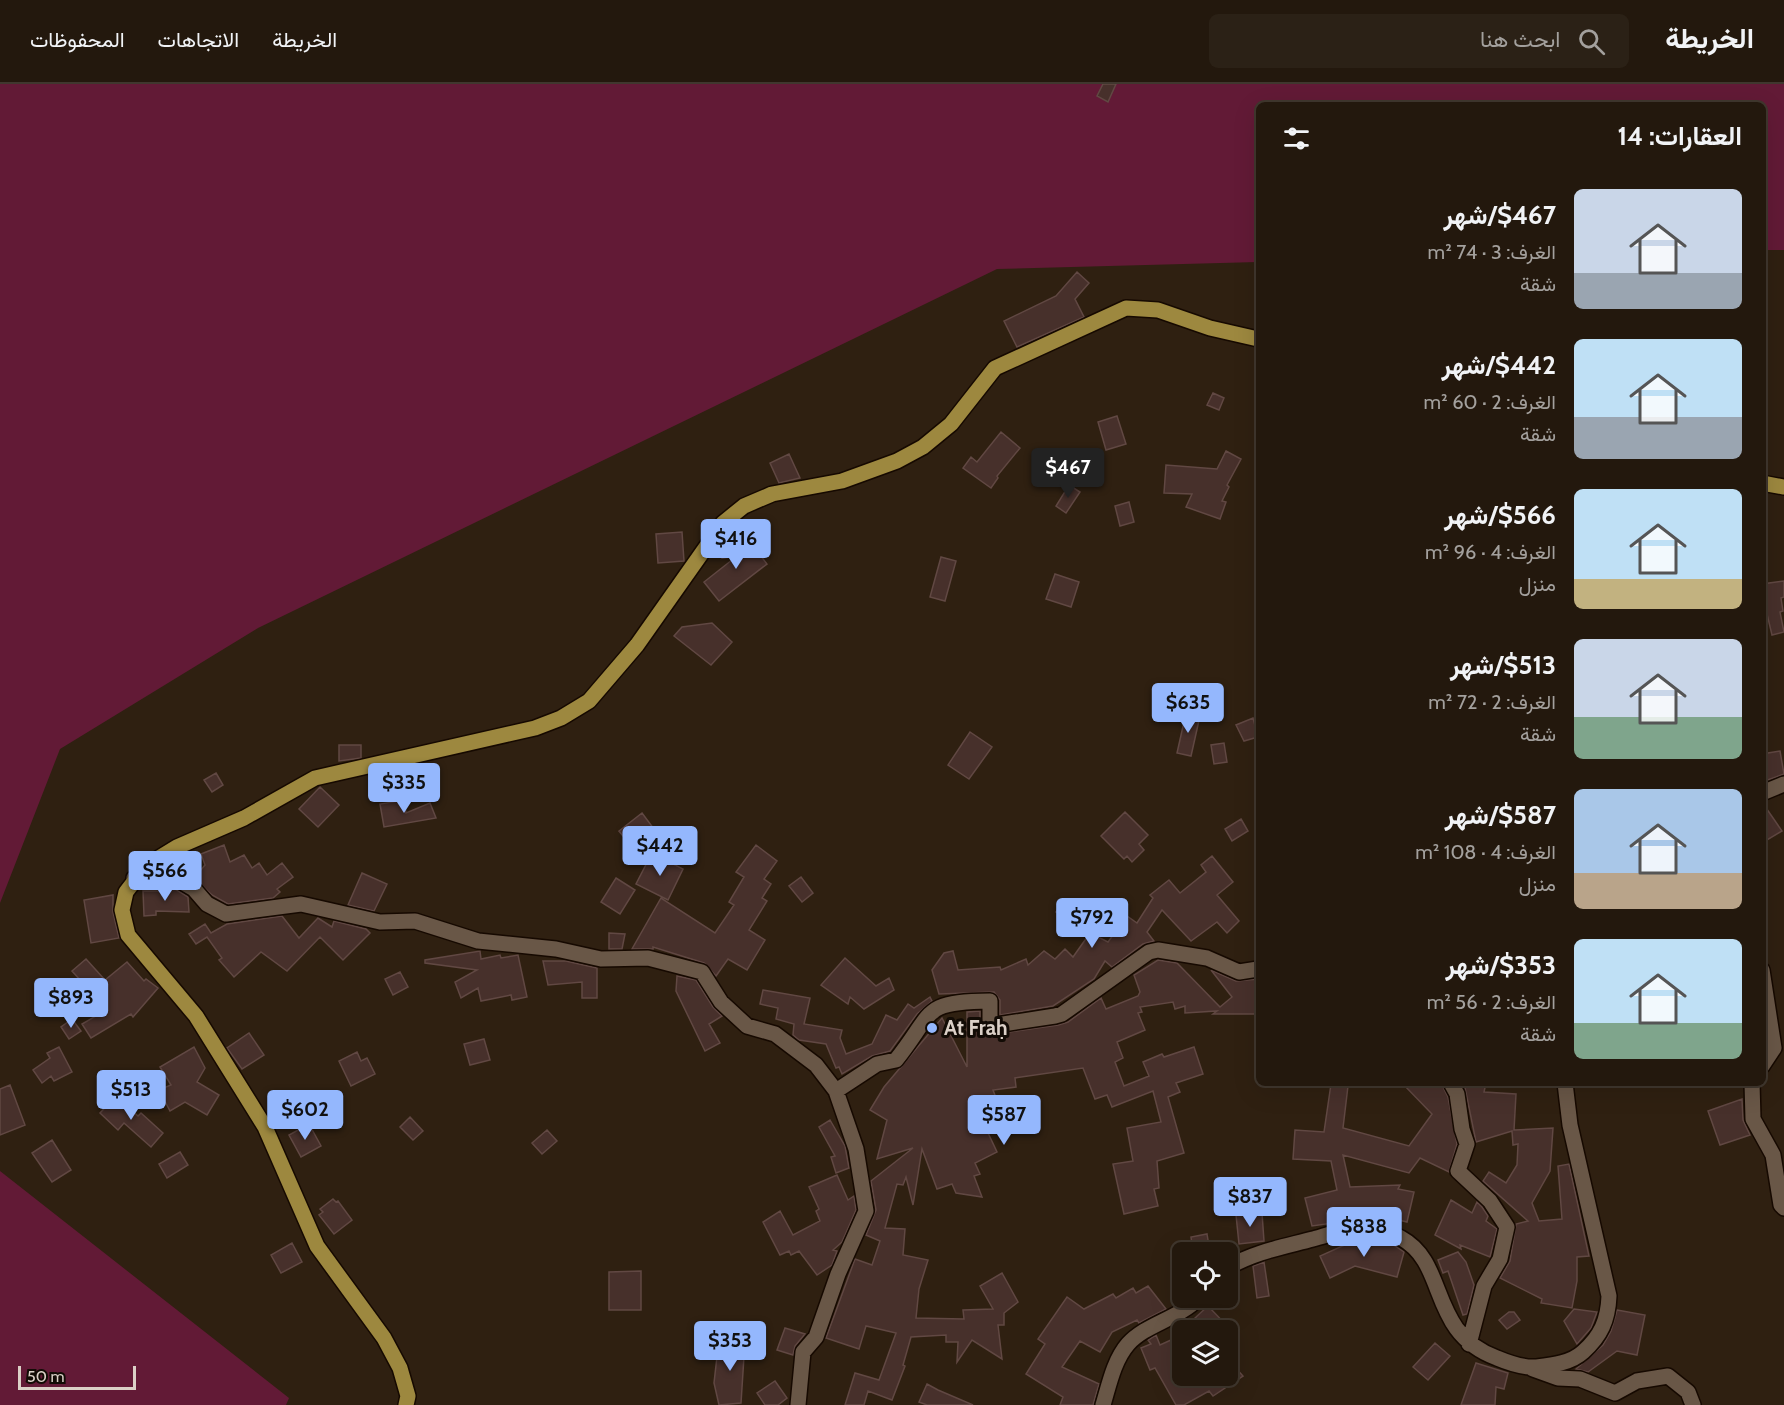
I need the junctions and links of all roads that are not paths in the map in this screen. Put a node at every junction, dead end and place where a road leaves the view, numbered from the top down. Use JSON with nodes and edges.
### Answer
{"nodes":[{"id":1,"x":1256,"y":338,"type":"edge"},
{"id":2,"x":1766,"y":484,"type":"edge"},
{"id":3,"x":1784,"y":487,"type":"edge"},
{"id":4,"x":1784,"y":784,"type":"edge"},
{"id":5,"x":1766,"y":791,"type":"edge"},
{"id":6,"x":134,"y":878,"type":"junction"},
{"id":7,"x":1256,"y":969,"type":"edge"},
{"id":8,"x":1766,"y":996,"type":"edge"},
{"id":9,"x":1766,"y":1060,"type":"edge"},
{"id":10,"x":1453,"y":1086,"type":"edge"},
{"id":11,"x":1565,"y":1086,"type":"edge"},
{"id":12,"x":1752,"y":1086,"type":"edge"},
{"id":13,"x":836,"y":1091,"type":"junction"},
{"id":14,"x":1784,"y":1208,"type":"edge"},
{"id":15,"x":1238,"y":1262,"type":"edge"},
{"id":16,"x":1185,"y":1308,"type":"edge"},
{"id":17,"x":1469,"y":1344,"type":"junction"},
{"id":18,"x":1528,"y":1367,"type":"junction"},
{"id":19,"x":406,"y":1405,"type":"edge"},
{"id":20,"x":798,"y":1405,"type":"edge"},
{"id":21,"x":1103,"y":1405,"type":"edge"},
{"id":22,"x":1693,"y":1405,"type":"edge"}],
"edges":[{"from":1,"to":6,"type":"main road"},
{"from":2,"to":3,"type":"main road"},
{"from":4,"to":5,"type":"street"},
{"from":6,"to":13,"type":"street"},
{"from":6,"to":19,"type":"main road"},
{"from":7,"to":13,"type":"street"},
{"from":8,"to":9,"type":"street"},
{"from":10,"to":17,"type":"street"},
{"from":11,"to":18,"type":"street"},
{"from":12,"to":14,"type":"street"},
{"from":13,"to":20,"type":"street"},
{"from":15,"to":17,"type":"street"},
{"from":16,"to":21,"type":"street"},
{"from":17,"to":18,"type":"street"},
{"from":18,"to":22,"type":"street"}]}
